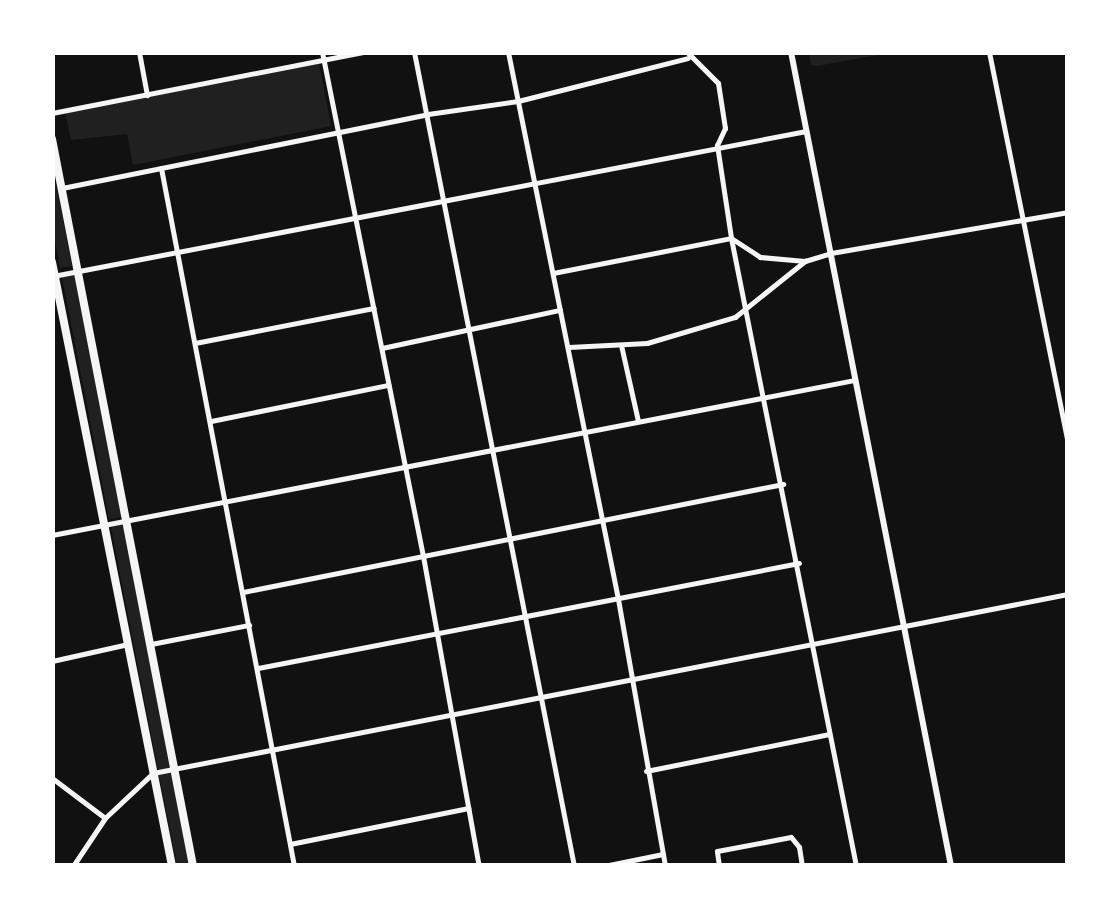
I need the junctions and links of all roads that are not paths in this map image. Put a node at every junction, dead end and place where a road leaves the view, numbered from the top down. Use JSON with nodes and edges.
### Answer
{"nodes":[{"id":1,"x":139,"y":52,"type":"edge"},
{"id":2,"x":322,"y":52,"type":"edge"},
{"id":3,"x":363,"y":52,"type":"edge"},
{"id":4,"x":414,"y":52,"type":"edge"},
{"id":5,"x":508,"y":52,"type":"edge"},
{"id":6,"x":791,"y":52,"type":"edge"},
{"id":7,"x":988,"y":52,"type":"edge"},
{"id":8,"x":688,"y":55,"type":"edge"},
{"id":9,"x":323,"y":61,"type":"junction"},
{"id":10,"x":147,"y":96,"type":"junction"},
{"id":11,"x":518,"y":101,"type":"junction"},
{"id":12,"x":52,"y":113,"type":"edge"},
{"id":13,"x":428,"y":114,"type":"junction"},
{"id":14,"x":336,"y":132,"type":"junction"},
{"id":15,"x":806,"y":132,"type":"junction"},
{"id":16,"x":52,"y":139,"type":"edge"},
{"id":17,"x":718,"y":145,"type":"junction"},
{"id":18,"x":161,"y":168,"type":"junction"},
{"id":19,"x":535,"y":184,"type":"junction"},
{"id":20,"x":62,"y":188,"type":"junction"},
{"id":21,"x":443,"y":199,"type":"junction"},
{"id":22,"x":1068,"y":212,"type":"edge"},
{"id":23,"x":353,"y":217,"type":"junction"},
{"id":24,"x":1024,"y":220,"type":"junction"},
{"id":25,"x":732,"y":238,"type":"junction"},
{"id":26,"x":177,"y":252,"type":"junction"},
{"id":27,"x":831,"y":253,"type":"junction"},
{"id":28,"x":805,"y":261,"type":"junction"},
{"id":29,"x":52,"y":262,"type":"edge"},
{"id":30,"x":78,"y":271,"type":"junction"},
{"id":31,"x":552,"y":272,"type":"junction"},
{"id":32,"x":54,"y":276,"type":"edge"},
{"id":33,"x":374,"y":308,"type":"junction"},
{"id":34,"x":560,"y":310,"type":"junction"},
{"id":35,"x":745,"y":312,"type":"junction"},
{"id":36,"x":468,"y":329,"type":"junction"},
{"id":37,"x":195,"y":343,"type":"junction"},
{"id":38,"x":621,"y":344,"type":"junction"},
{"id":39,"x":568,"y":347,"type":"junction"},
{"id":40,"x":381,"y":348,"type":"junction"},
{"id":41,"x":855,"y":380,"type":"junction"},
{"id":42,"x":388,"y":385,"type":"junction"},
{"id":43,"x":766,"y":397,"type":"junction"},
{"id":44,"x":211,"y":421,"type":"junction"},
{"id":45,"x":638,"y":422,"type":"junction"},
{"id":46,"x":583,"y":433,"type":"junction"},
{"id":47,"x":1068,"y":445,"type":"edge"},
{"id":48,"x":492,"y":450,"type":"junction"},
{"id":49,"x":403,"y":467,"type":"junction"},
{"id":50,"x":783,"y":484,"type":"junction"},
{"id":51,"x":225,"y":501,"type":"junction"},
{"id":52,"x":127,"y":520,"type":"junction"},
{"id":53,"x":602,"y":520,"type":"junction"},
{"id":54,"x":104,"y":524,"type":"junction"},
{"id":55,"x":52,"y":535,"type":"edge"},
{"id":56,"x":509,"y":537,"type":"junction"},
{"id":57,"x":423,"y":556,"type":"junction"},
{"id":58,"x":799,"y":563,"type":"junction"},
{"id":59,"x":243,"y":592,"type":"junction"},
{"id":60,"x":1068,"y":594,"type":"edge"},
{"id":61,"x":618,"y":599,"type":"junction"},
{"id":62,"x":524,"y":615,"type":"junction"},
{"id":63,"x":250,"y":625,"type":"junction"},
{"id":64,"x":904,"y":627,"type":"junction"},
{"id":65,"x":438,"y":633,"type":"junction"},
{"id":66,"x":128,"y":644,"type":"junction"},
{"id":67,"x":152,"y":644,"type":"junction"},
{"id":68,"x":811,"y":646,"type":"junction"},
{"id":69,"x":52,"y":660,"type":"edge"},
{"id":70,"x":258,"y":668,"type":"junction"},
{"id":71,"x":632,"y":680,"type":"junction"},
{"id":72,"x":540,"y":698,"type":"junction"},
{"id":73,"x":450,"y":716,"type":"junction"},
{"id":74,"x":829,"y":734,"type":"junction"},
{"id":75,"x":272,"y":751,"type":"junction"},
{"id":76,"x":176,"y":770,"type":"junction"},
{"id":77,"x":646,"y":771,"type":"junction"},
{"id":78,"x":153,"y":773,"type":"junction"},
{"id":79,"x":52,"y":778,"type":"edge"},
{"id":80,"x":468,"y":808,"type":"junction"},
{"id":81,"x":105,"y":818,"type":"junction"},
{"id":82,"x":290,"y":844,"type":"junction"},
{"id":83,"x":662,"y":854,"type":"junction"},
{"id":84,"x":73,"y":866,"type":"edge"},
{"id":85,"x":172,"y":866,"type":"edge"},
{"id":86,"x":194,"y":866,"type":"edge"},
{"id":87,"x":294,"y":866,"type":"edge"},
{"id":88,"x":478,"y":866,"type":"edge"},
{"id":89,"x":574,"y":866,"type":"edge"},
{"id":90,"x":604,"y":866,"type":"edge"},
{"id":91,"x":665,"y":866,"type":"edge"},
{"id":92,"x":720,"y":866,"type":"edge"},
{"id":93,"x":802,"y":866,"type":"edge"},
{"id":94,"x":856,"y":866,"type":"edge"},
{"id":95,"x":951,"y":866,"type":"edge"}],
"edges":[{"from":1,"to":10,"type":"street"},
{"from":2,"to":9,"type":"street"},
{"from":3,"to":9,"type":"street"},
{"from":4,"to":13,"type":"street"},
{"from":5,"to":11,"type":"street"},
{"from":6,"to":15,"type":"street"},
{"from":7,"to":24,"type":"street"},
{"from":8,"to":11,"type":"street"},
{"from":8,"to":17,"type":"street"},
{"from":9,"to":10,"type":"street"},
{"from":9,"to":14,"type":"street"},
{"from":10,"to":12,"type":"street"},
{"from":11,"to":13,"type":"street"},
{"from":11,"to":19,"type":"street"},
{"from":13,"to":14,"type":"street"},
{"from":13,"to":21,"type":"street"},
{"from":14,"to":18,"type":"street"},
{"from":14,"to":23,"type":"street"},
{"from":15,"to":17,"type":"street"},
{"from":15,"to":27,"type":"street"},
{"from":16,"to":20,"type":"main road"},
{"from":17,"to":19,"type":"street"},
{"from":17,"to":25,"type":"street"},
{"from":18,"to":20,"type":"street"},
{"from":18,"to":26,"type":"street"},
{"from":19,"to":21,"type":"street"},
{"from":19,"to":31,"type":"street"},
{"from":20,"to":30,"type":"main road"},
{"from":21,"to":23,"type":"street"},
{"from":21,"to":36,"type":"street"},
{"from":22,"to":24,"type":"street"},
{"from":23,"to":26,"type":"street"},
{"from":23,"to":33,"type":"street"},
{"from":24,"to":27,"type":"street"},
{"from":24,"to":47,"type":"street"},
{"from":25,"to":28,"type":"street"},
{"from":25,"to":31,"type":"street"},
{"from":25,"to":35,"type":"street"},
{"from":26,"to":30,"type":"street"},
{"from":26,"to":37,"type":"street"},
{"from":27,"to":28,"type":"street"},
{"from":27,"to":41,"type":"street"},
{"from":28,"to":35,"type":"street"},
{"from":29,"to":32,"type":"main road"},
{"from":30,"to":32,"type":"street"},
{"from":30,"to":52,"type":"main road"},
{"from":31,"to":34,"type":"street"},
{"from":32,"to":54,"type":"main road"},
{"from":33,"to":37,"type":"street"},
{"from":33,"to":40,"type":"street"},
{"from":34,"to":36,"type":"street"},
{"from":34,"to":39,"type":"street"},
{"from":35,"to":38,"type":"street"},
{"from":35,"to":43,"type":"street"},
{"from":36,"to":40,"type":"street"},
{"from":36,"to":48,"type":"street"},
{"from":37,"to":44,"type":"street"},
{"from":38,"to":39,"type":"street"},
{"from":38,"to":45,"type":"street"},
{"from":39,"to":46,"type":"street"},
{"from":40,"to":42,"type":"street"},
{"from":41,"to":43,"type":"street"},
{"from":41,"to":64,"type":"street"},
{"from":42,"to":44,"type":"street"},
{"from":42,"to":49,"type":"street"},
{"from":43,"to":45,"type":"street"},
{"from":43,"to":50,"type":"street"},
{"from":44,"to":51,"type":"street"},
{"from":45,"to":46,"type":"street"},
{"from":46,"to":48,"type":"street"},
{"from":46,"to":53,"type":"street"},
{"from":48,"to":49,"type":"street"},
{"from":48,"to":56,"type":"street"},
{"from":49,"to":51,"type":"street"},
{"from":49,"to":57,"type":"street"},
{"from":50,"to":53,"type":"street"},
{"from":50,"to":58,"type":"street"},
{"from":51,"to":52,"type":"street"},
{"from":51,"to":59,"type":"street"},
{"from":52,"to":54,"type":"street"},
{"from":52,"to":67,"type":"main road"},
{"from":53,"to":56,"type":"street"},
{"from":53,"to":61,"type":"street"},
{"from":54,"to":55,"type":"street"},
{"from":54,"to":66,"type":"main road"},
{"from":56,"to":57,"type":"street"},
{"from":56,"to":62,"type":"street"},
{"from":57,"to":59,"type":"street"},
{"from":57,"to":65,"type":"street"},
{"from":58,"to":61,"type":"street"},
{"from":58,"to":68,"type":"street"},
{"from":59,"to":63,"type":"street"},
{"from":60,"to":64,"type":"street"},
{"from":61,"to":62,"type":"street"},
{"from":61,"to":71,"type":"street"},
{"from":62,"to":65,"type":"street"},
{"from":62,"to":72,"type":"street"},
{"from":63,"to":67,"type":"street"},
{"from":63,"to":70,"type":"street"},
{"from":64,"to":68,"type":"street"},
{"from":64,"to":95,"type":"street"},
{"from":65,"to":70,"type":"street"},
{"from":65,"to":73,"type":"street"},
{"from":66,"to":69,"type":"street"},
{"from":66,"to":78,"type":"main road"},
{"from":67,"to":76,"type":"main road"},
{"from":68,"to":71,"type":"street"},
{"from":68,"to":74,"type":"street"},
{"from":70,"to":75,"type":"street"},
{"from":71,"to":72,"type":"street"},
{"from":71,"to":77,"type":"street"},
{"from":72,"to":73,"type":"street"},
{"from":72,"to":89,"type":"street"},
{"from":73,"to":75,"type":"street"},
{"from":73,"to":80,"type":"street"},
{"from":74,"to":77,"type":"street"},
{"from":74,"to":94,"type":"street"},
{"from":75,"to":76,"type":"street"},
{"from":75,"to":82,"type":"street"},
{"from":76,"to":78,"type":"street"},
{"from":76,"to":86,"type":"main road"},
{"from":77,"to":83,"type":"street"},
{"from":78,"to":81,"type":"street"},
{"from":78,"to":85,"type":"main road"},
{"from":79,"to":81,"type":"street"},
{"from":80,"to":82,"type":"street"},
{"from":80,"to":88,"type":"street"},
{"from":81,"to":84,"type":"street"},
{"from":82,"to":87,"type":"street"},
{"from":83,"to":90,"type":"street"},
{"from":83,"to":91,"type":"street"},
{"from":92,"to":93,"type":"street"}]}
